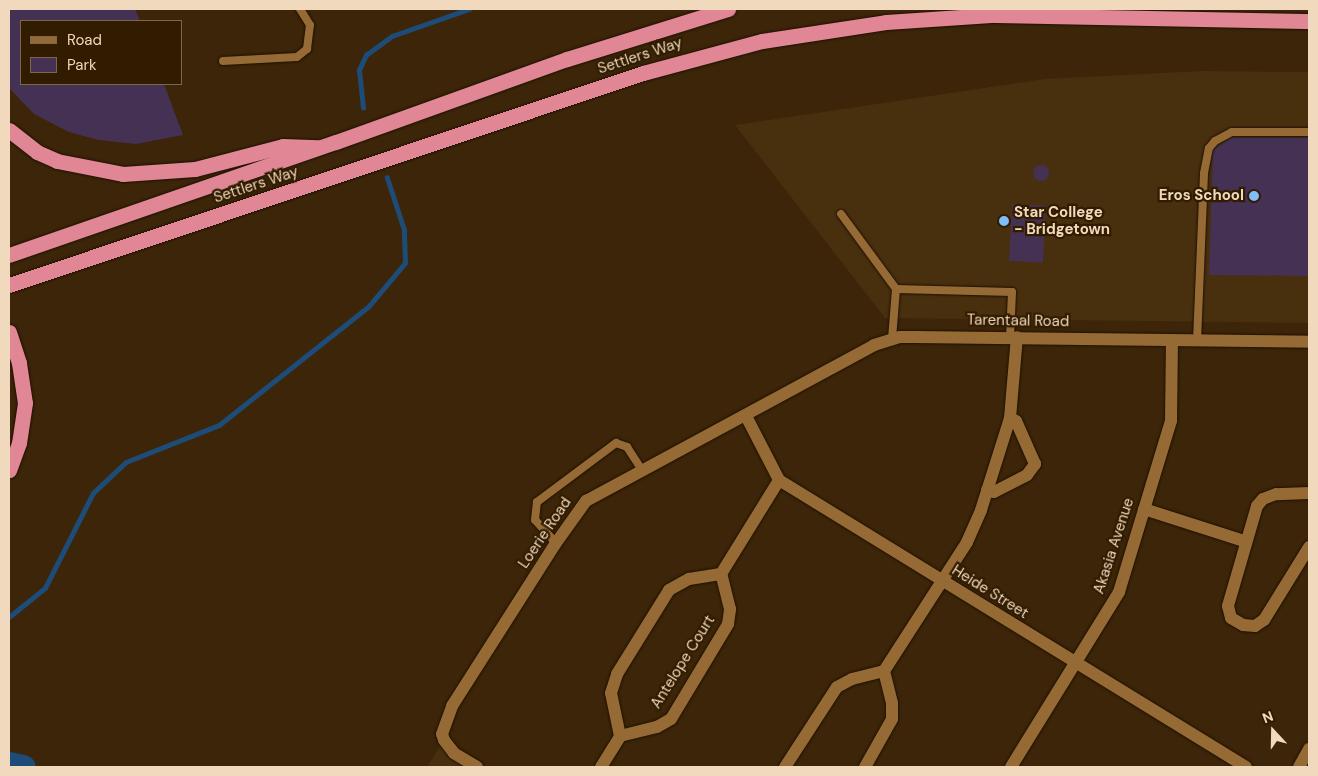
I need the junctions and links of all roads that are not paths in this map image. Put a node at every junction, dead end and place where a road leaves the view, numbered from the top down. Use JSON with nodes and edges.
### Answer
{"nodes":[{"id":1,"x":300,"y":9,"type":"edge"},
{"id":2,"x":728,"y":9,"type":"edge"},
{"id":3,"x":1309,"y":21,"type":"edge"},
{"id":4,"x":223,"y":61,"type":"dead end"},
{"id":5,"x":9,"y":130,"type":"edge"},
{"id":6,"x":1309,"y":132,"type":"edge"},
{"id":7,"x":329,"y":145,"type":"junction"},
{"id":8,"x":841,"y":214,"type":"dead end"},
{"id":9,"x":9,"y":255,"type":"edge"},
{"id":10,"x":9,"y":285,"type":"edge"},
{"id":11,"x":896,"y":289,"type":"junction"},
{"id":12,"x":11,"y":337,"type":"edge"},
{"id":13,"x":1014,"y":337,"type":"junction"},
{"id":14,"x":892,"y":339,"type":"junction"},
{"id":15,"x":1172,"y":340,"type":"junction"},
{"id":16,"x":1197,"y":340,"type":"junction"},
{"id":17,"x":1309,"y":342,"type":"edge"},
{"id":18,"x":746,"y":416,"type":"junction"},
{"id":19,"x":1010,"y":418,"type":"junction"},
{"id":20,"x":9,"y":470,"type":"edge"},
{"id":21,"x":642,"y":470,"type":"junction"},
{"id":22,"x":780,"y":480,"type":"junction"},
{"id":23,"x":987,"y":490,"type":"junction"},
{"id":24,"x":1309,"y":493,"type":"edge"},
{"id":25,"x":1144,"y":509,"type":"junction"},
{"id":26,"x":556,"y":542,"type":"junction"},
{"id":27,"x":1244,"y":542,"type":"junction"},
{"id":28,"x":1309,"y":550,"type":"edge"},
{"id":29,"x":721,"y":574,"type":"junction"},
{"id":30,"x":943,"y":582,"type":"junction"},
{"id":31,"x":1075,"y":664,"type":"junction"},
{"id":32,"x":884,"y":671,"type":"junction"},
{"id":33,"x":620,"y":736,"type":"junction"},
{"id":34,"x":1309,"y":749,"type":"edge"},
{"id":35,"x":478,"y":767,"type":"edge"},
{"id":36,"x":601,"y":767,"type":"edge"},
{"id":37,"x":785,"y":767,"type":"edge"},
{"id":38,"x":865,"y":767,"type":"edge"},
{"id":39,"x":1011,"y":767,"type":"edge"},
{"id":40,"x":1246,"y":767,"type":"edge"},
{"id":41,"x":1299,"y":767,"type":"edge"}],
"edges":[{"from":1,"to":4,"type":"lane"},
{"from":2,"to":7,"type":"highway","name":"Settlers Way"},
{"from":3,"to":10,"type":"highway","name":"Settlers Way"},
{"from":5,"to":7,"type":"highway"},
{"from":6,"to":16,"type":"lane"},
{"from":7,"to":9,"type":"highway","name":"Settlers Way"},
{"from":8,"to":11,"type":"lane"},
{"from":11,"to":13,"type":"lane"},
{"from":11,"to":14,"type":"lane"},
{"from":12,"to":20,"type":"highway"},
{"from":13,"to":14,"type":"street","name":"Tarentaal Road"},
{"from":13,"to":15,"type":"street","name":"Tarentaal Road"},
{"from":13,"to":19,"type":"street"},
{"from":14,"to":18,"type":"street","name":"Tarentaal Road"},
{"from":15,"to":16,"type":"street","name":"Tarentaal Road"},
{"from":15,"to":25,"type":"street","name":"Akasia Avenue"},
{"from":16,"to":17,"type":"street","name":"Tarentaal Road"},
{"from":18,"to":21,"type":"street","name":"Loerie Road"},
{"from":18,"to":22,"type":"street","name":"Heide Street"},
{"from":19,"to":23,"type":"street"},
{"from":19,"to":23,"type":"street"},
{"from":21,"to":26,"type":"street","name":"Loerie Road"},
{"from":21,"to":26,"type":"lane"},
{"from":22,"to":29,"type":"street"},
{"from":22,"to":30,"type":"street","name":"Heide Street"},
{"from":23,"to":30,"type":"street"},
{"from":24,"to":27,"type":"street"},
{"from":25,"to":27,"type":"street"},
{"from":25,"to":31,"type":"street","name":"Akasia Avenue"},
{"from":26,"to":35,"type":"street","name":"Loerie Road"},
{"from":27,"to":28,"type":"street"},
{"from":29,"to":33,"type":"street","name":"Antelope Court"},
{"from":29,"to":33,"type":"street"},
{"from":30,"to":31,"type":"street","name":"Heide Street"},
{"from":30,"to":32,"type":"street"},
{"from":31,"to":39,"type":"street","name":"Akasia Avenue"},
{"from":31,"to":40,"type":"street","name":"Heide Street"},
{"from":32,"to":37,"type":"street"},
{"from":32,"to":38,"type":"street"},
{"from":33,"to":36,"type":"street"},
{"from":34,"to":41,"type":"street"}]}
